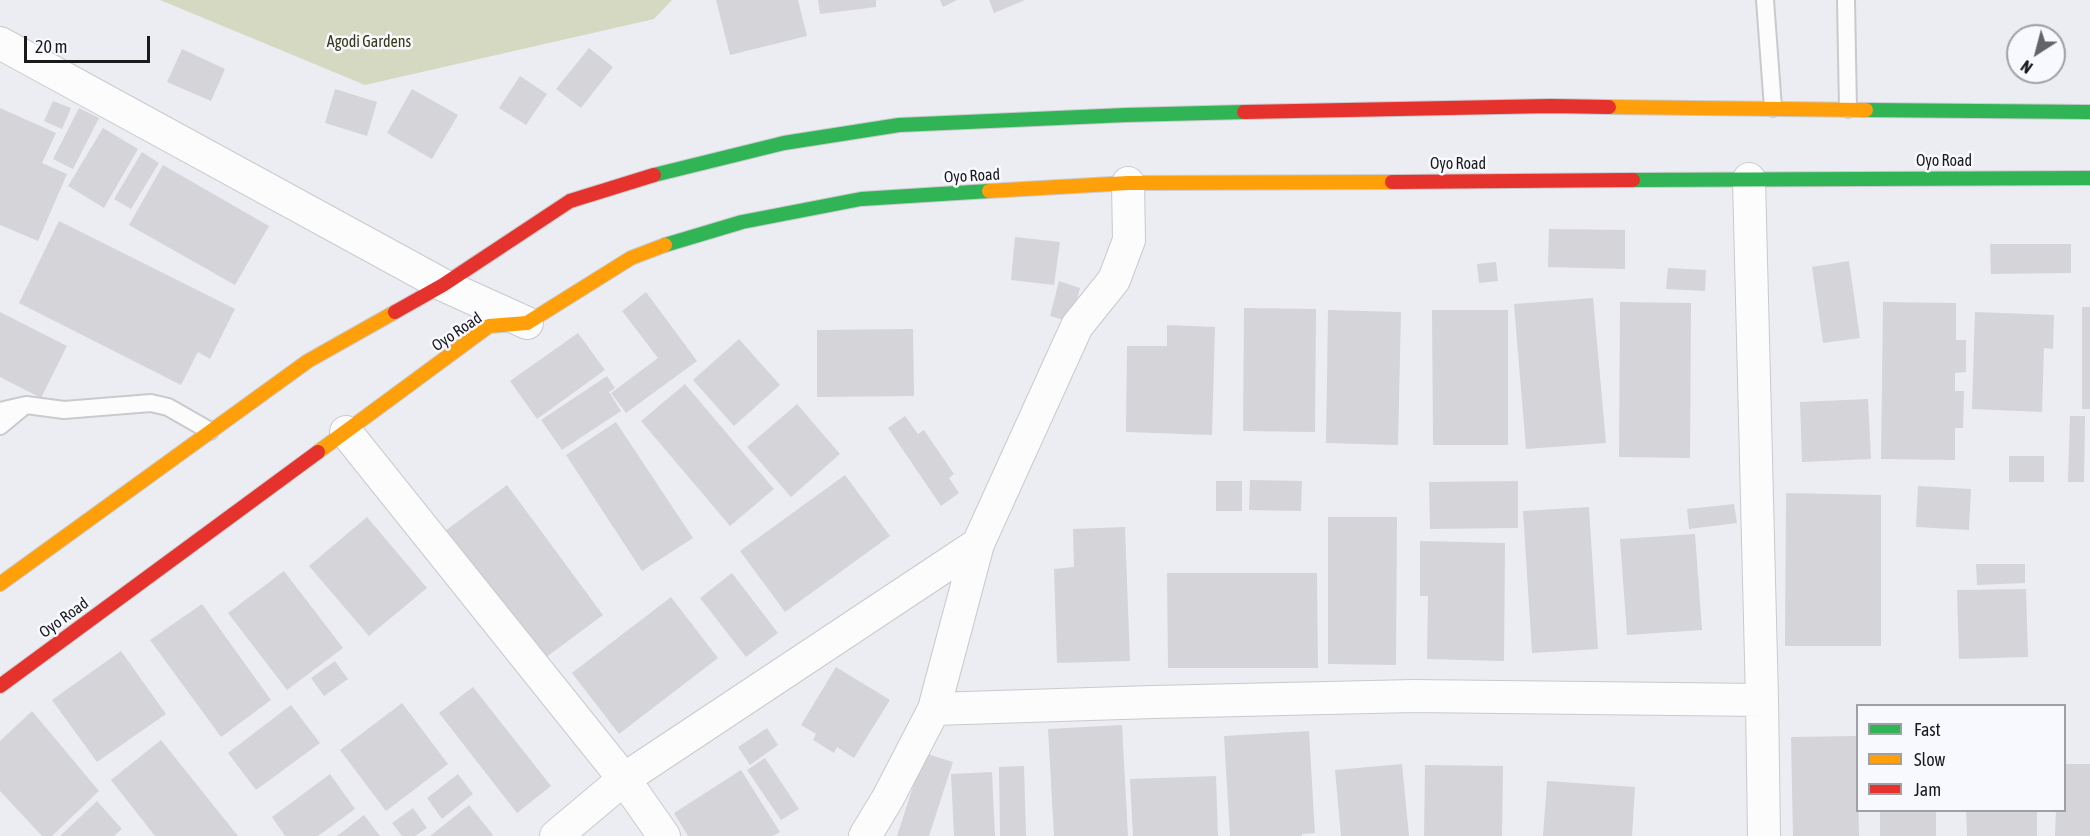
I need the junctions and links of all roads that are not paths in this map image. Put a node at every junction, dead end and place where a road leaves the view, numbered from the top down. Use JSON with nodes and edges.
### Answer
{"nodes":[{"id":1,"x":1765,"y":0,"type":"edge"},
{"id":2,"x":1846,"y":0,"type":"edge"},
{"id":3,"x":0,"y":43,"type":"edge"},
{"id":4,"x":1773,"y":108,"type":"junction"},
{"id":5,"x":1848,"y":109,"type":"junction"},
{"id":6,"x":2090,"y":112,"type":"edge"},
{"id":7,"x":1749,"y":178,"type":"junction"},
{"id":8,"x":2090,"y":178,"type":"edge"},
{"id":9,"x":1128,"y":183,"type":"junction"},
{"id":10,"x":443,"y":285,"type":"junction"},
{"id":11,"x":527,"y":323,"type":"junction"},
{"id":12,"x":26,"y":405,"type":"junction"},
{"id":13,"x":0,"y":411,"type":"edge"},
{"id":14,"x":0,"y":426,"type":"edge"},
{"id":15,"x":210,"y":431,"type":"junction"},
{"id":16,"x":346,"y":432,"type":"junction"},
{"id":17,"x":978,"y":544,"type":"junction"},
{"id":18,"x":0,"y":584,"type":"edge"},
{"id":19,"x":0,"y":686,"type":"edge"},
{"id":20,"x":1762,"y":700,"type":"junction"},
{"id":21,"x":934,"y":709,"type":"junction"},
{"id":22,"x":624,"y":779,"type":"junction"},
{"id":23,"x":556,"y":836,"type":"edge"},
{"id":24,"x":664,"y":836,"type":"edge"},
{"id":25,"x":864,"y":836,"type":"edge"},
{"id":26,"x":1764,"y":836,"type":"edge"}],
"edges":[{"from":1,"to":4,"type":"lane"},
{"from":2,"to":5,"type":"lane"},
{"from":3,"to":10,"type":"street"},
{"from":4,"to":5,"type":"main road"},
{"from":4,"to":10,"type":"main road"},
{"from":5,"to":6,"type":"main road"},
{"from":7,"to":8,"type":"main road","name":"Oyo Road"},
{"from":7,"to":9,"type":"main road","name":"Oyo Road"},
{"from":7,"to":20,"type":"street"},
{"from":9,"to":11,"type":"main road","name":"Oyo Road"},
{"from":9,"to":17,"type":"street"},
{"from":10,"to":11,"type":"street"},
{"from":10,"to":15,"type":"main road"},
{"from":11,"to":16,"type":"main road","name":"Oyo Road"},
{"from":12,"to":13,"type":"lane"},
{"from":12,"to":14,"type":"lane"},
{"from":12,"to":15,"type":"lane"},
{"from":15,"to":18,"type":"main road"},
{"from":16,"to":19,"type":"main road","name":"Oyo Road"},
{"from":16,"to":22,"type":"street"},
{"from":17,"to":21,"type":"street"},
{"from":17,"to":22,"type":"street"},
{"from":20,"to":21,"type":"street"},
{"from":20,"to":26,"type":"street"},
{"from":21,"to":25,"type":"street"},
{"from":22,"to":23,"type":"street"},
{"from":22,"to":24,"type":"street"}]}
